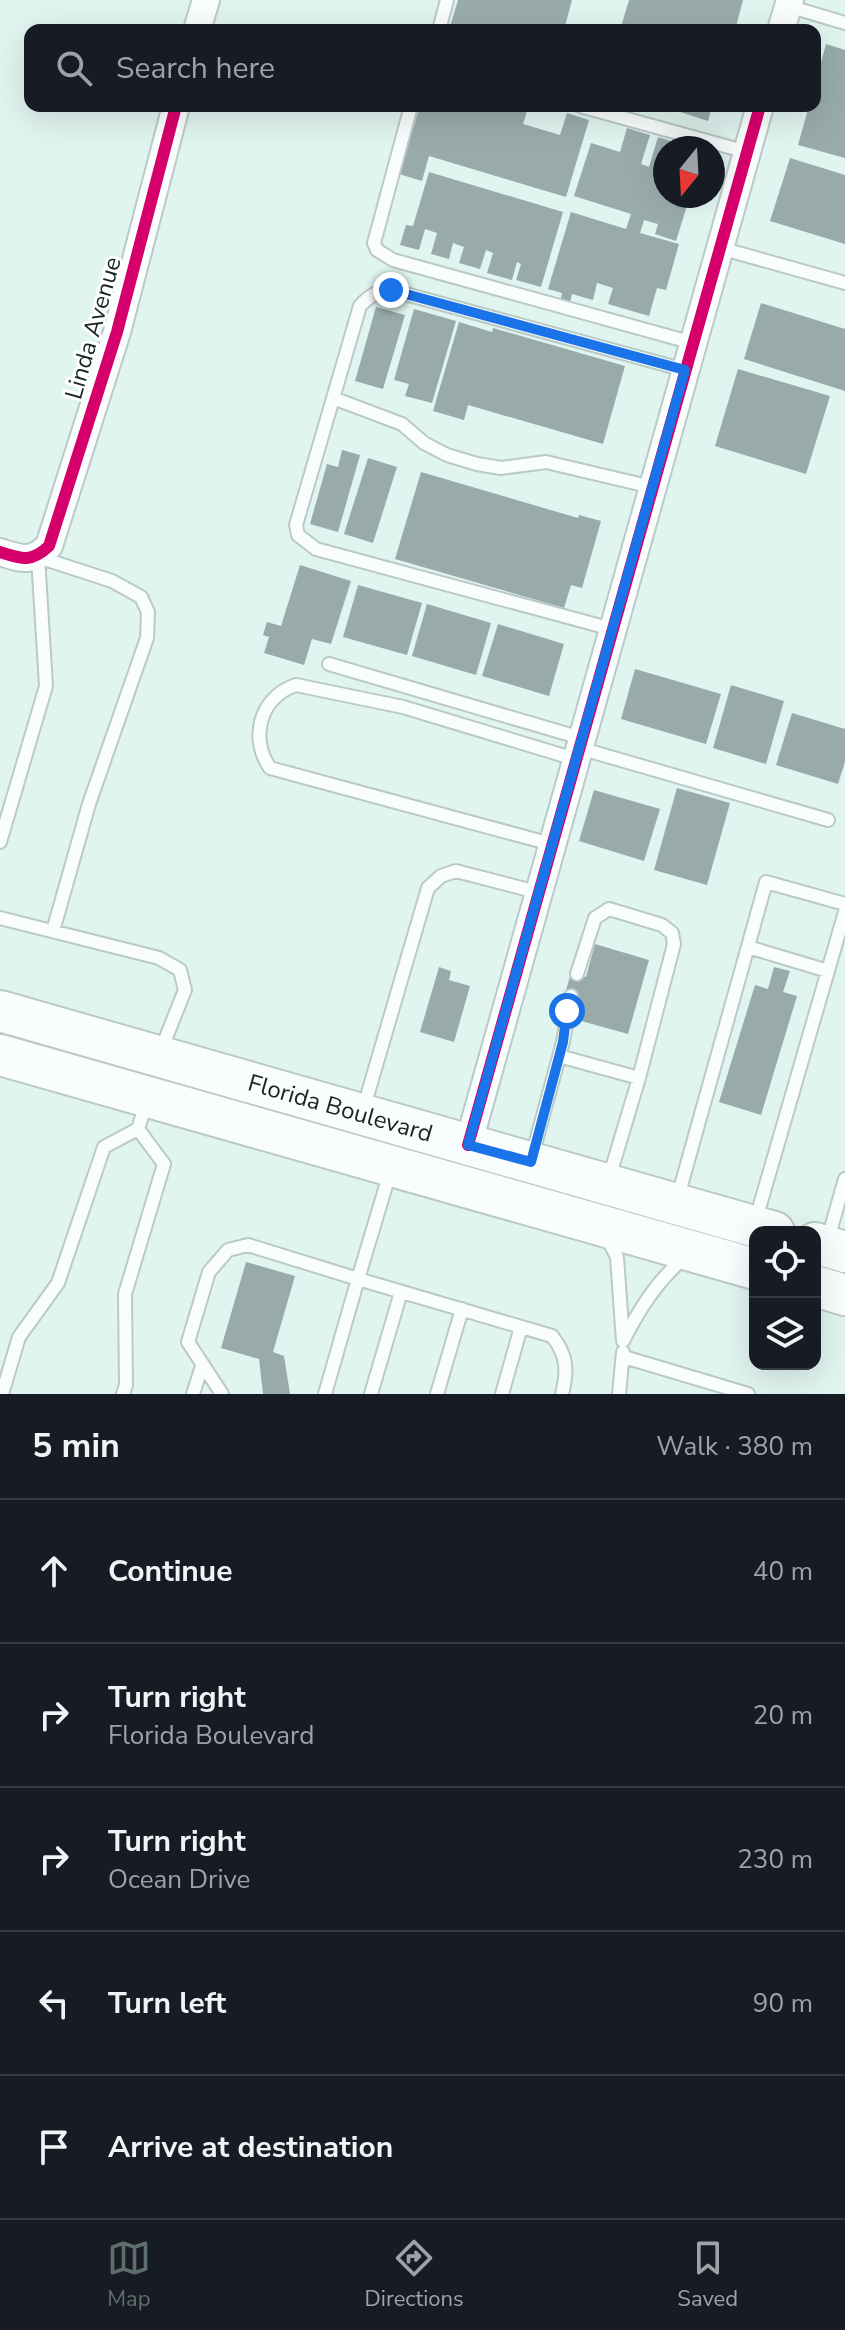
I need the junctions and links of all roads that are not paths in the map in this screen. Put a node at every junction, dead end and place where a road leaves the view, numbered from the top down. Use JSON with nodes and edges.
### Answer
{"nodes":[{"id":1,"x":206,"y":0,"type":"edge"},
{"id":2,"x":447,"y":0,"type":"edge"},
{"id":3,"x":786,"y":12,"type":"edge"},
{"id":4,"x":845,"y":23,"type":"edge"},
{"id":5,"x":199,"y":24,"type":"edge"},
{"id":6,"x":441,"y":24,"type":"edge"},
{"id":7,"x":174,"y":112,"type":"edge"},
{"id":8,"x":409,"y":112,"type":"edge"},
{"id":9,"x":602,"y":112,"type":"edge"},
{"id":10,"x":758,"y":112,"type":"edge"},
{"id":11,"x":747,"y":152,"type":"junction"},
{"id":12,"x":720,"y":248,"type":"junction"},
{"id":13,"x":845,"y":283,"type":"edge"},
{"id":14,"x":693,"y":343,"type":"junction"},
{"id":15,"x":685,"y":370,"type":"junction"},
{"id":16,"x":333,"y":398,"type":"junction"},
{"id":17,"x":652,"y":487,"type":"junction"},
{"id":18,"x":0,"y":552,"type":"edge"},
{"id":19,"x":38,"y":557,"type":"junction"},
{"id":20,"x":612,"y":629,"type":"junction"},
{"id":21,"x":329,"y":664,"type":"dead end"},
{"id":22,"x":578,"y":748,"type":"junction"},
{"id":23,"x":828,"y":820,"type":"dead end"},
{"id":24,"x":0,"y":842,"type":"edge"},
{"id":25,"x":551,"y":844,"type":"junction"},
{"id":26,"x":537,"y":892,"type":"junction"},
{"id":27,"x":845,"y":904,"type":"edge"},
{"id":28,"x":845,"y":912,"type":"edge"},
{"id":29,"x":0,"y":918,"type":"edge"},
{"id":30,"x":53,"y":931,"type":"junction"},
{"id":31,"x":748,"y":947,"type":"junction"},
{"id":32,"x":828,"y":971,"type":"junction"},
{"id":33,"x":577,"y":974,"type":"dead end"},
{"id":34,"x":571,"y":996,"type":"dead end"},
{"id":35,"x":0,"y":1011,"type":"edge"},
{"id":36,"x":0,"y":1055,"type":"edge"},
{"id":37,"x":559,"y":1056,"type":"junction"},
{"id":38,"x":158,"y":1057,"type":"junction"},
{"id":39,"x":639,"y":1078,"type":"junction"},
{"id":40,"x":143,"y":1113,"type":"junction"},
{"id":41,"x":361,"y":1115,"type":"junction"},
{"id":42,"x":468,"y":1145,"type":"junction"},
{"id":43,"x":531,"y":1162,"type":"junction"},
{"id":44,"x":392,"y":1166,"type":"junction"},
{"id":45,"x":845,"y":1179,"type":"edge"},
{"id":46,"x":607,"y":1185,"type":"junction"},
{"id":47,"x":676,"y":1204,"type":"junction"},
{"id":48,"x":601,"y":1226,"type":"junction"},
{"id":49,"x":753,"y":1226,"type":"edge"},
{"id":50,"x":765,"y":1226,"type":"edge"},
{"id":51,"x":829,"y":1247,"type":"edge"},
{"id":52,"x":691,"y":1251,"type":"junction"},
{"id":53,"x":749,"y":1267,"type":"edge"},
{"id":54,"x":358,"y":1279,"type":"junction"},
{"id":55,"x":821,"y":1288,"type":"edge"},
{"id":56,"x":401,"y":1292,"type":"junction"},
{"id":57,"x":845,"y":1295,"type":"edge"},
{"id":58,"x":462,"y":1309,"type":"junction"},
{"id":59,"x":521,"y":1327,"type":"junction"},
{"id":60,"x":623,"y":1341,"type":"junction"},
{"id":61,"x":624,"y":1357,"type":"junction"},
{"id":62,"x":202,"y":1366,"type":"junction"},
{"id":63,"x":2,"y":1394,"type":"edge"},
{"id":64,"x":123,"y":1394,"type":"edge"},
{"id":65,"x":193,"y":1394,"type":"edge"},
{"id":66,"x":222,"y":1394,"type":"edge"},
{"id":67,"x":325,"y":1394,"type":"edge"},
{"id":68,"x":371,"y":1394,"type":"edge"},
{"id":69,"x":437,"y":1394,"type":"edge"},
{"id":70,"x":502,"y":1394,"type":"edge"},
{"id":71,"x":562,"y":1394,"type":"edge"},
{"id":72,"x":619,"y":1394,"type":"edge"},
{"id":73,"x":748,"y":1394,"type":"edge"}],
"edges":[{"from":1,"to":5,"type":"street"},
{"from":2,"to":6,"type":"lane"},
{"from":3,"to":4,"type":"lane"},
{"from":7,"to":19,"type":"street","name":"Linda Avenue"},
{"from":8,"to":14,"type":"lane"},
{"from":9,"to":11,"type":"lane"},
{"from":10,"to":11,"type":"street"},
{"from":11,"to":12,"type":"street"},
{"from":12,"to":13,"type":"lane"},
{"from":12,"to":14,"type":"street"},
{"from":14,"to":15,"type":"street"},
{"from":15,"to":16,"type":"lane"},
{"from":15,"to":17,"type":"street"},
{"from":16,"to":17,"type":"lane"},
{"from":16,"to":20,"type":"lane"},
{"from":17,"to":20,"type":"street"},
{"from":18,"to":19,"type":"street"},
{"from":19,"to":24,"type":"lane"},
{"from":19,"to":30,"type":"lane"},
{"from":20,"to":22,"type":"street"},
{"from":21,"to":22,"type":"lane"},
{"from":22,"to":23,"type":"lane"},
{"from":22,"to":25,"type":"street"},
{"from":22,"to":25,"type":"lane"},
{"from":25,"to":26,"type":"street"},
{"from":26,"to":41,"type":"lane"},
{"from":26,"to":42,"type":"street"},
{"from":27,"to":31,"type":"lane"},
{"from":28,"to":32,"type":"lane"},
{"from":29,"to":30,"type":"lane"},
{"from":30,"to":38,"type":"lane"},
{"from":31,"to":32,"type":"lane"},
{"from":31,"to":47,"type":"lane"},
{"from":32,"to":50,"type":"lane"},
{"from":33,"to":39,"type":"lane"},
{"from":34,"to":37,"type":"lane"},
{"from":35,"to":38,"type":"main road","name":"Florida Boulevard"},
{"from":36,"to":40,"type":"main road","name":"Florida Boulevard"},
{"from":37,"to":39,"type":"lane"},
{"from":37,"to":43,"type":"lane"},
{"from":38,"to":40,"type":"main road"},
{"from":38,"to":41,"type":"main road","name":"Florida Boulevard"},
{"from":39,"to":46,"type":"lane"},
{"from":40,"to":44,"type":"main road","name":"Florida Boulevard"},
{"from":40,"to":63,"type":"lane"},
{"from":40,"to":64,"type":"lane"},
{"from":41,"to":42,"type":"main road","name":"Florida Boulevard"},
{"from":42,"to":43,"type":"main road","name":"Florida Boulevard"},
{"from":43,"to":46,"type":"main road","name":"Florida Boulevard"},
{"from":44,"to":48,"type":"main road","name":"Florida Boulevard"},
{"from":44,"to":54,"type":"lane"},
{"from":45,"to":51,"type":"lane"},
{"from":46,"to":47,"type":"main road","name":"Florida Boulevard"},
{"from":47,"to":49,"type":"main road","name":"Florida Boulevard"},
{"from":48,"to":52,"type":"main road","name":"Florida Boulevard"},
{"from":48,"to":60,"type":"lane"},
{"from":52,"to":53,"type":"main road","name":"Florida Boulevard"},
{"from":52,"to":60,"type":"lane"},
{"from":54,"to":56,"type":"lane"},
{"from":54,"to":62,"type":"lane"},
{"from":54,"to":67,"type":"lane"},
{"from":55,"to":57,"type":"main road"},
{"from":56,"to":58,"type":"lane"},
{"from":56,"to":68,"type":"lane"},
{"from":58,"to":59,"type":"lane"},
{"from":58,"to":69,"type":"lane"},
{"from":59,"to":70,"type":"lane"},
{"from":59,"to":71,"type":"lane"},
{"from":60,"to":61,"type":"lane"},
{"from":61,"to":72,"type":"lane"},
{"from":61,"to":73,"type":"lane"},
{"from":62,"to":65,"type":"lane"},
{"from":62,"to":66,"type":"lane"}]}
